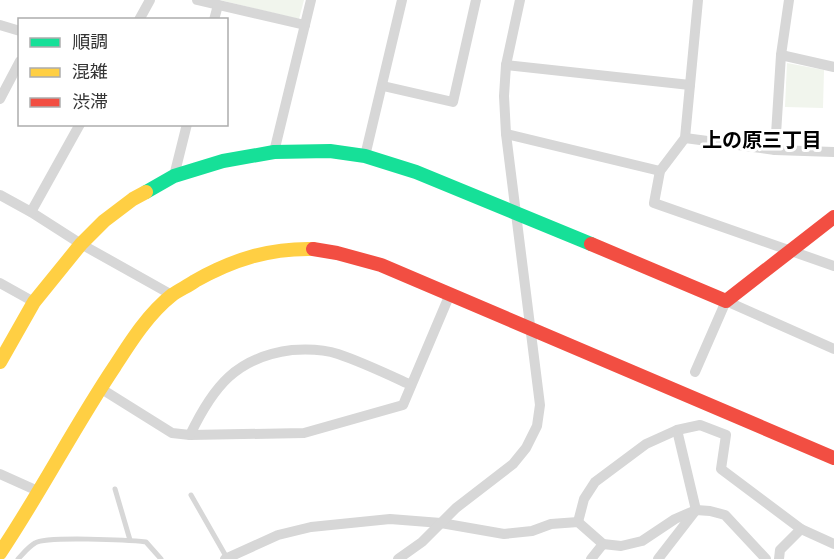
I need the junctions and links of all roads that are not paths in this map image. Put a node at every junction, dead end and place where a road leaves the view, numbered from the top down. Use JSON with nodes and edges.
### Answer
{"nodes":[{"id":1,"x":150,"y":0,"type":"edge"},
{"id":2,"x":197,"y":0,"type":"edge"},
{"id":3,"x":311,"y":0,"type":"edge"},
{"id":4,"x":402,"y":0,"type":"edge"},
{"id":5,"x":476,"y":0,"type":"edge"},
{"id":6,"x":520,"y":0,"type":"edge"},
{"id":7,"x":698,"y":0,"type":"edge"},
{"id":8,"x":789,"y":0,"type":"edge"},
{"id":9,"x":218,"y":5,"type":"junction"},
{"id":10,"x":140,"y":18,"type":"edge"},
{"id":11,"x":215,"y":18,"type":"edge"},
{"id":12,"x":0,"y":25,"type":"edge"},
{"id":13,"x":305,"y":25,"type":"junction"},
{"id":14,"x":18,"y":30,"type":"edge"},
{"id":15,"x":781,"y":55,"type":"junction"},
{"id":16,"x":18,"y":64,"type":"edge"},
{"id":17,"x":506,"y":65,"type":"junction"},
{"id":18,"x":834,"y":67,"type":"edge"},
{"id":19,"x":690,"y":85,"type":"junction"},
{"id":20,"x":383,"y":86,"type":"junction"},
{"id":21,"x":0,"y":99,"type":"edge"},
{"id":22,"x":79,"y":126,"type":"edge"},
{"id":23,"x":186,"y":126,"type":"edge"},
{"id":24,"x":506,"y":134,"type":"junction"},
{"id":25,"x":685,"y":138,"type":"junction"},
{"id":26,"x":775,"y":150,"type":"junction"},
{"id":27,"x":274,"y":152,"type":"junction"},
{"id":28,"x":834,"y":152,"type":"edge"},
{"id":29,"x":365,"y":156,"type":"junction"},
{"id":30,"x":660,"y":171,"type":"junction"},
{"id":31,"x":174,"y":176,"type":"junction"},
{"id":32,"x":0,"y":195,"type":"edge"},
{"id":33,"x":31,"y":212,"type":"junction"},
{"id":34,"x":516,"y":212,"type":"junction"},
{"id":35,"x":834,"y":217,"type":"edge"},
{"id":36,"x":81,"y":244,"type":"junction"},
{"id":37,"x":791,"y":250,"type":"junction"},
{"id":38,"x":834,"y":266,"type":"edge"},
{"id":39,"x":0,"y":283,"type":"edge"},
{"id":40,"x":450,"y":294,"type":"junction"},
{"id":41,"x":172,"y":295,"type":"junction"},
{"id":42,"x":726,"y":301,"type":"junction"},
{"id":43,"x":34,"y":302,"type":"junction"},
{"id":44,"x":531,"y":329,"type":"junction"},
{"id":45,"x":834,"y":349,"type":"edge"},
{"id":46,"x":0,"y":362,"type":"edge"},
{"id":47,"x":695,"y":372,"type":"dead end"},
{"id":48,"x":411,"y":385,"type":"junction"},
{"id":49,"x":100,"y":388,"type":"junction"},
{"id":50,"x":677,"y":430,"type":"junction"},
{"id":51,"x":190,"y":435,"type":"junction"},
{"id":52,"x":834,"y":458,"type":"edge"},
{"id":53,"x":0,"y":474,"type":"edge"},
{"id":54,"x":115,"y":489,"type":"dead end"},
{"id":55,"x":40,"y":492,"type":"junction"},
{"id":56,"x":191,"y":495,"type":"dead end"},
{"id":57,"x":696,"y":510,"type":"junction"},
{"id":58,"x":578,"y":522,"type":"junction"},
{"id":59,"x":441,"y":523,"type":"junction"},
{"id":60,"x":801,"y":529,"type":"junction"},
{"id":61,"x":130,"y":540,"type":"junction"},
{"id":62,"x":603,"y":544,"type":"junction"},
{"id":63,"x":834,"y":544,"type":"edge"},
{"id":64,"x":0,"y":553,"type":"edge"},
{"id":65,"x":754,"y":554,"type":"edge"},
{"id":66,"x":18,"y":559,"type":"edge"},
{"id":67,"x":161,"y":559,"type":"edge"},
{"id":68,"x":226,"y":559,"type":"edge"},
{"id":69,"x":398,"y":559,"type":"edge"},
{"id":70,"x":591,"y":559,"type":"edge"},
{"id":71,"x":658,"y":559,"type":"edge"},
{"id":72,"x":766,"y":559,"type":"edge"},
{"id":73,"x":779,"y":559,"type":"edge"}],
"edges":[{"from":1,"to":10,"type":"street"},
{"from":2,"to":9,"type":"street"},
{"from":3,"to":13,"type":"street"},
{"from":4,"to":20,"type":"street"},
{"from":5,"to":20,"type":"street"},
{"from":6,"to":17,"type":"street"},
{"from":7,"to":19,"type":"street"},
{"from":8,"to":15,"type":"street"},
{"from":9,"to":11,"type":"street"},
{"from":9,"to":13,"type":"street"},
{"from":12,"to":14,"type":"street"},
{"from":13,"to":27,"type":"street"},
{"from":15,"to":18,"type":"street"},
{"from":15,"to":26,"type":"street"},
{"from":16,"to":21,"type":"street"},
{"from":17,"to":19,"type":"street"},
{"from":17,"to":24,"type":"street"},
{"from":19,"to":25,"type":"street"},
{"from":20,"to":29,"type":"street"},
{"from":22,"to":33,"type":"street"},
{"from":23,"to":31,"type":"street"},
{"from":24,"to":30,"type":"street"},
{"from":24,"to":34,"type":"street"},
{"from":25,"to":26,"type":"street"},
{"from":25,"to":30,"type":"street"},
{"from":26,"to":28,"type":"street"},
{"from":27,"to":29,"type":"street"},
{"from":27,"to":31,"type":"street"},
{"from":29,"to":34,"type":"street"},
{"from":30,"to":37,"type":"street"},
{"from":31,"to":36,"type":"street"},
{"from":32,"to":33,"type":"street"},
{"from":33,"to":36,"type":"street"},
{"from":34,"to":42,"type":"street"},
{"from":34,"to":44,"type":"street"},
{"from":35,"to":37,"type":"street"},
{"from":36,"to":41,"type":"street"},
{"from":36,"to":43,"type":"street"},
{"from":37,"to":38,"type":"street"},
{"from":37,"to":42,"type":"street"},
{"from":39,"to":43,"type":"street"},
{"from":40,"to":41,"type":"street"},
{"from":40,"to":44,"type":"street"},
{"from":40,"to":48,"type":"street"},
{"from":41,"to":49,"type":"street"},
{"from":42,"to":45,"type":"street"},
{"from":42,"to":47,"type":"street"},
{"from":43,"to":46,"type":"street"},
{"from":44,"to":52,"type":"street"},
{"from":44,"to":59,"type":"street"},
{"from":48,"to":51,"type":"street"},
{"from":48,"to":51,"type":"street"},
{"from":49,"to":51,"type":"street"},
{"from":49,"to":55,"type":"street"},
{"from":50,"to":57,"type":"street"},
{"from":50,"to":58,"type":"street"},
{"from":50,"to":60,"type":"street"},
{"from":53,"to":55,"type":"street"},
{"from":54,"to":61,"type":"lane"},
{"from":55,"to":64,"type":"street"},
{"from":56,"to":68,"type":"lane"},
{"from":57,"to":62,"type":"street"},
{"from":57,"to":65,"type":"street"},
{"from":57,"to":71,"type":"street"},
{"from":58,"to":59,"type":"street"},
{"from":58,"to":62,"type":"street"},
{"from":59,"to":68,"type":"street"},
{"from":59,"to":69,"type":"street"},
{"from":60,"to":63,"type":"street"},
{"from":60,"to":73,"type":"street"},
{"from":61,"to":66,"type":"lane"},
{"from":61,"to":67,"type":"lane"},
{"from":62,"to":70,"type":"street"},
{"from":65,"to":72,"type":"street"}]}
